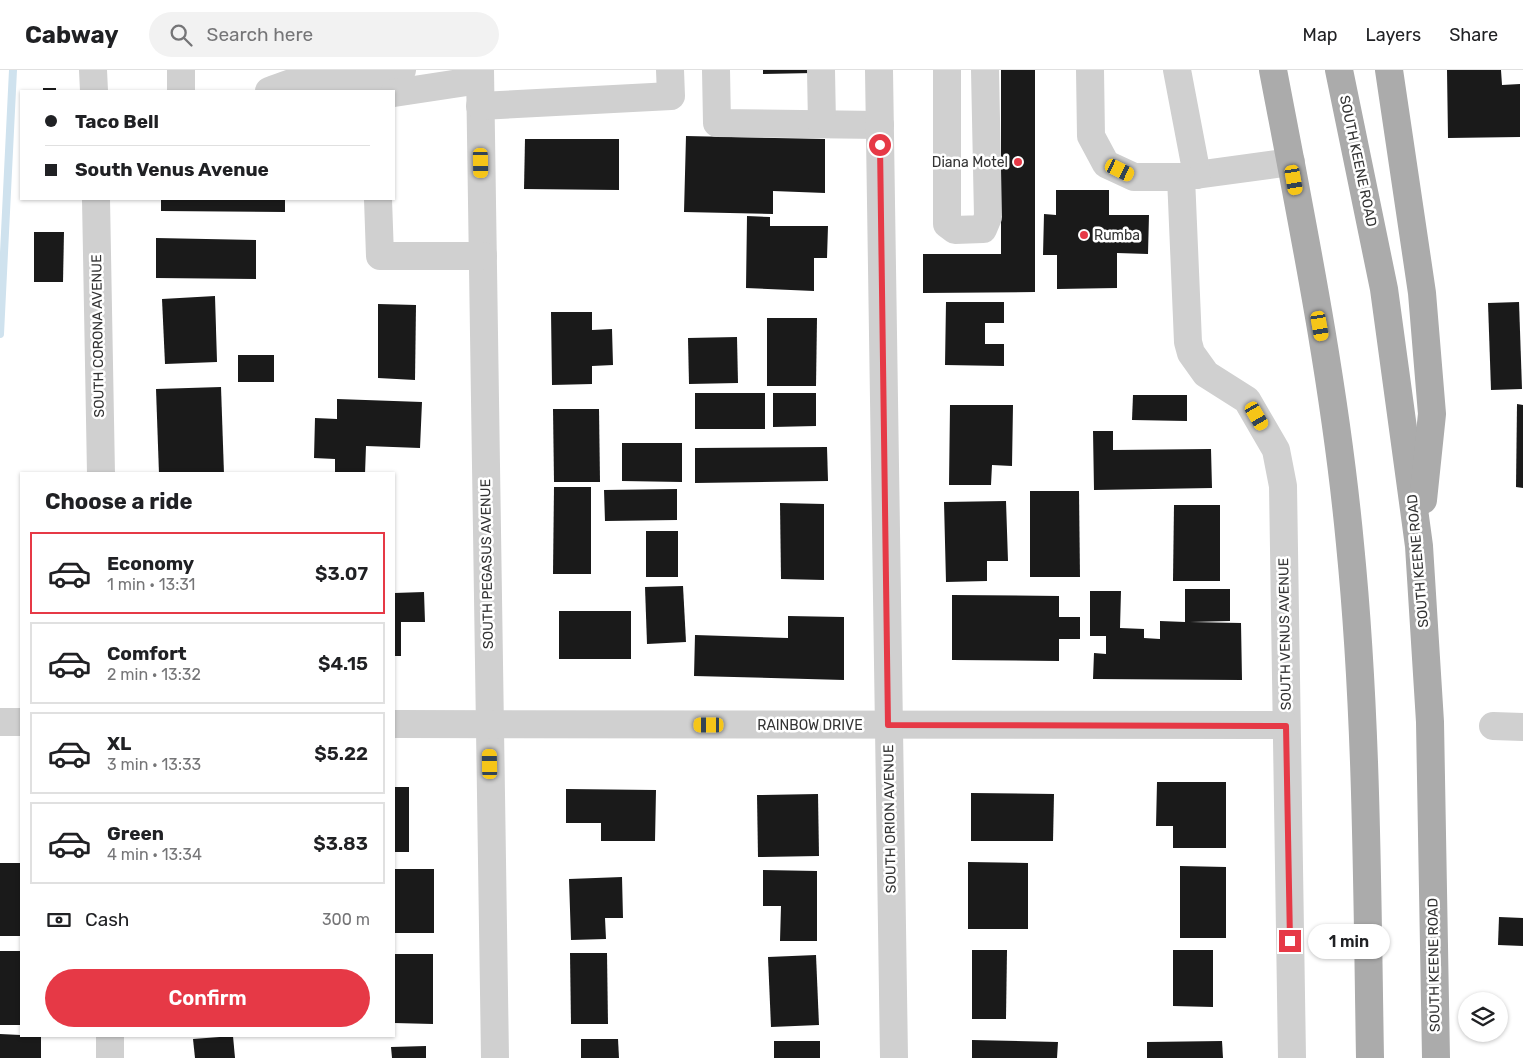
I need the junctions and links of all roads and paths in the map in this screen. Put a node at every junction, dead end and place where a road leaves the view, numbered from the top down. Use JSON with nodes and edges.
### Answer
{"nodes":[{"id":1,"x":94,"y":70,"type":"edge"},
{"id":2,"x":181,"y":70,"type":"edge"},
{"id":3,"x":402,"y":70,"type":"edge"},
{"id":4,"x":438,"y":70,"type":"edge"},
{"id":5,"x":670,"y":70,"type":"edge"},
{"id":6,"x":716,"y":70,"type":"edge"},
{"id":7,"x":821,"y":70,"type":"edge"},
{"id":8,"x":879,"y":70,"type":"edge"},
{"id":9,"x":947,"y":70,"type":"edge"},
{"id":10,"x":985,"y":70,"type":"edge"},
{"id":11,"x":1090,"y":70,"type":"edge"},
{"id":12,"x":1177,"y":70,"type":"edge"},
{"id":13,"x":1273,"y":70,"type":"edge"},
{"id":14,"x":1339,"y":70,"type":"edge"},
{"id":15,"x":1390,"y":70,"type":"edge"},
{"id":16,"x":480,"y":86,"type":"edge"},
{"id":17,"x":94,"y":90,"type":"edge"},
{"id":18,"x":181,"y":90,"type":"edge"},
{"id":19,"x":272,"y":90,"type":"edge"},
{"id":20,"x":395,"y":94,"type":"edge"},
{"id":21,"x":822,"y":124,"type":"junction"},
{"id":22,"x":880,"y":125,"type":"junction"},
{"id":23,"x":1291,"y":162,"type":"junction"},
{"id":24,"x":1189,"y":176,"type":"junction"},
{"id":25,"x":96,"y":200,"type":"edge"},
{"id":26,"x":378,"y":200,"type":"edge"},
{"id":27,"x":483,"y":256,"type":"junction"},
{"id":28,"x":101,"y":472,"type":"edge"},
{"id":29,"x":1419,"y":546,"type":"junction"},
{"id":30,"x":0,"y":722,"type":"edge"},
{"id":31,"x":20,"y":722,"type":"edge"},
{"id":32,"x":395,"y":724,"type":"edge"},
{"id":33,"x":490,"y":725,"type":"junction"},
{"id":34,"x":888,"y":725,"type":"junction"},
{"id":35,"x":1286,"y":726,"type":"junction"},
{"id":36,"x":1493,"y":726,"type":"dead end"},
{"id":37,"x":1523,"y":726,"type":"edge"},
{"id":38,"x":110,"y":1037,"type":"edge"},
{"id":39,"x":110,"y":1058,"type":"edge"},
{"id":40,"x":495,"y":1058,"type":"edge"},
{"id":41,"x":894,"y":1058,"type":"edge"},
{"id":42,"x":1292,"y":1058,"type":"edge"},
{"id":43,"x":1370,"y":1058,"type":"edge"},
{"id":44,"x":1436,"y":1058,"type":"edge"}],
"edges":[{"from":1,"to":17,"type":"street"},
{"from":2,"to":18,"type":"street"},
{"from":3,"to":19,"type":"street"},
{"from":4,"to":16,"type":"street"},
{"from":5,"to":16,"type":"street"},
{"from":6,"to":21,"type":"street"},
{"from":7,"to":21,"type":"street"},
{"from":8,"to":22,"type":"street","name":"SOUTH ORION AVENUE"},
{"from":9,"to":10,"type":"street"},
{"from":11,"to":24,"type":"street"},
{"from":12,"to":24,"type":"street","name":"SOUTH VENUS AVENUE"},
{"from":13,"to":23,"type":"main road"},
{"from":14,"to":29,"type":"main road","name":"SOUTH KEENE ROAD"},
{"from":15,"to":29,"type":"main road"},
{"from":16,"to":20,"type":"street"},
{"from":16,"to":27,"type":"street","name":"SOUTH PEGASUS AVENUE"},
{"from":21,"to":22,"type":"street"},
{"from":22,"to":34,"type":"street","name":"SOUTH ORION AVENUE"},
{"from":23,"to":24,"type":"street"},
{"from":23,"to":43,"type":"main road"},
{"from":24,"to":35,"type":"street","name":"SOUTH VENUS AVENUE"},
{"from":25,"to":28,"type":"street","name":"SOUTH CORONA AVENUE"},
{"from":26,"to":27,"type":"street"},
{"from":27,"to":33,"type":"street","name":"SOUTH PEGASUS AVENUE"},
{"from":29,"to":44,"type":"main road","name":"SOUTH KEENE ROAD"},
{"from":30,"to":31,"type":"street"},
{"from":32,"to":33,"type":"street","name":"RAINBOW DRIVE"},
{"from":33,"to":34,"type":"street","name":"RAINBOW DRIVE"},
{"from":33,"to":40,"type":"street","name":"SOUTH PEGASUS AVENUE"},
{"from":34,"to":35,"type":"street","name":"RAINBOW DRIVE"},
{"from":34,"to":41,"type":"street","name":"SOUTH ORION AVENUE"},
{"from":35,"to":42,"type":"street","name":"SOUTH VENUS AVENUE"},
{"from":36,"to":37,"type":"street"},
{"from":38,"to":39,"type":"street"}]}
